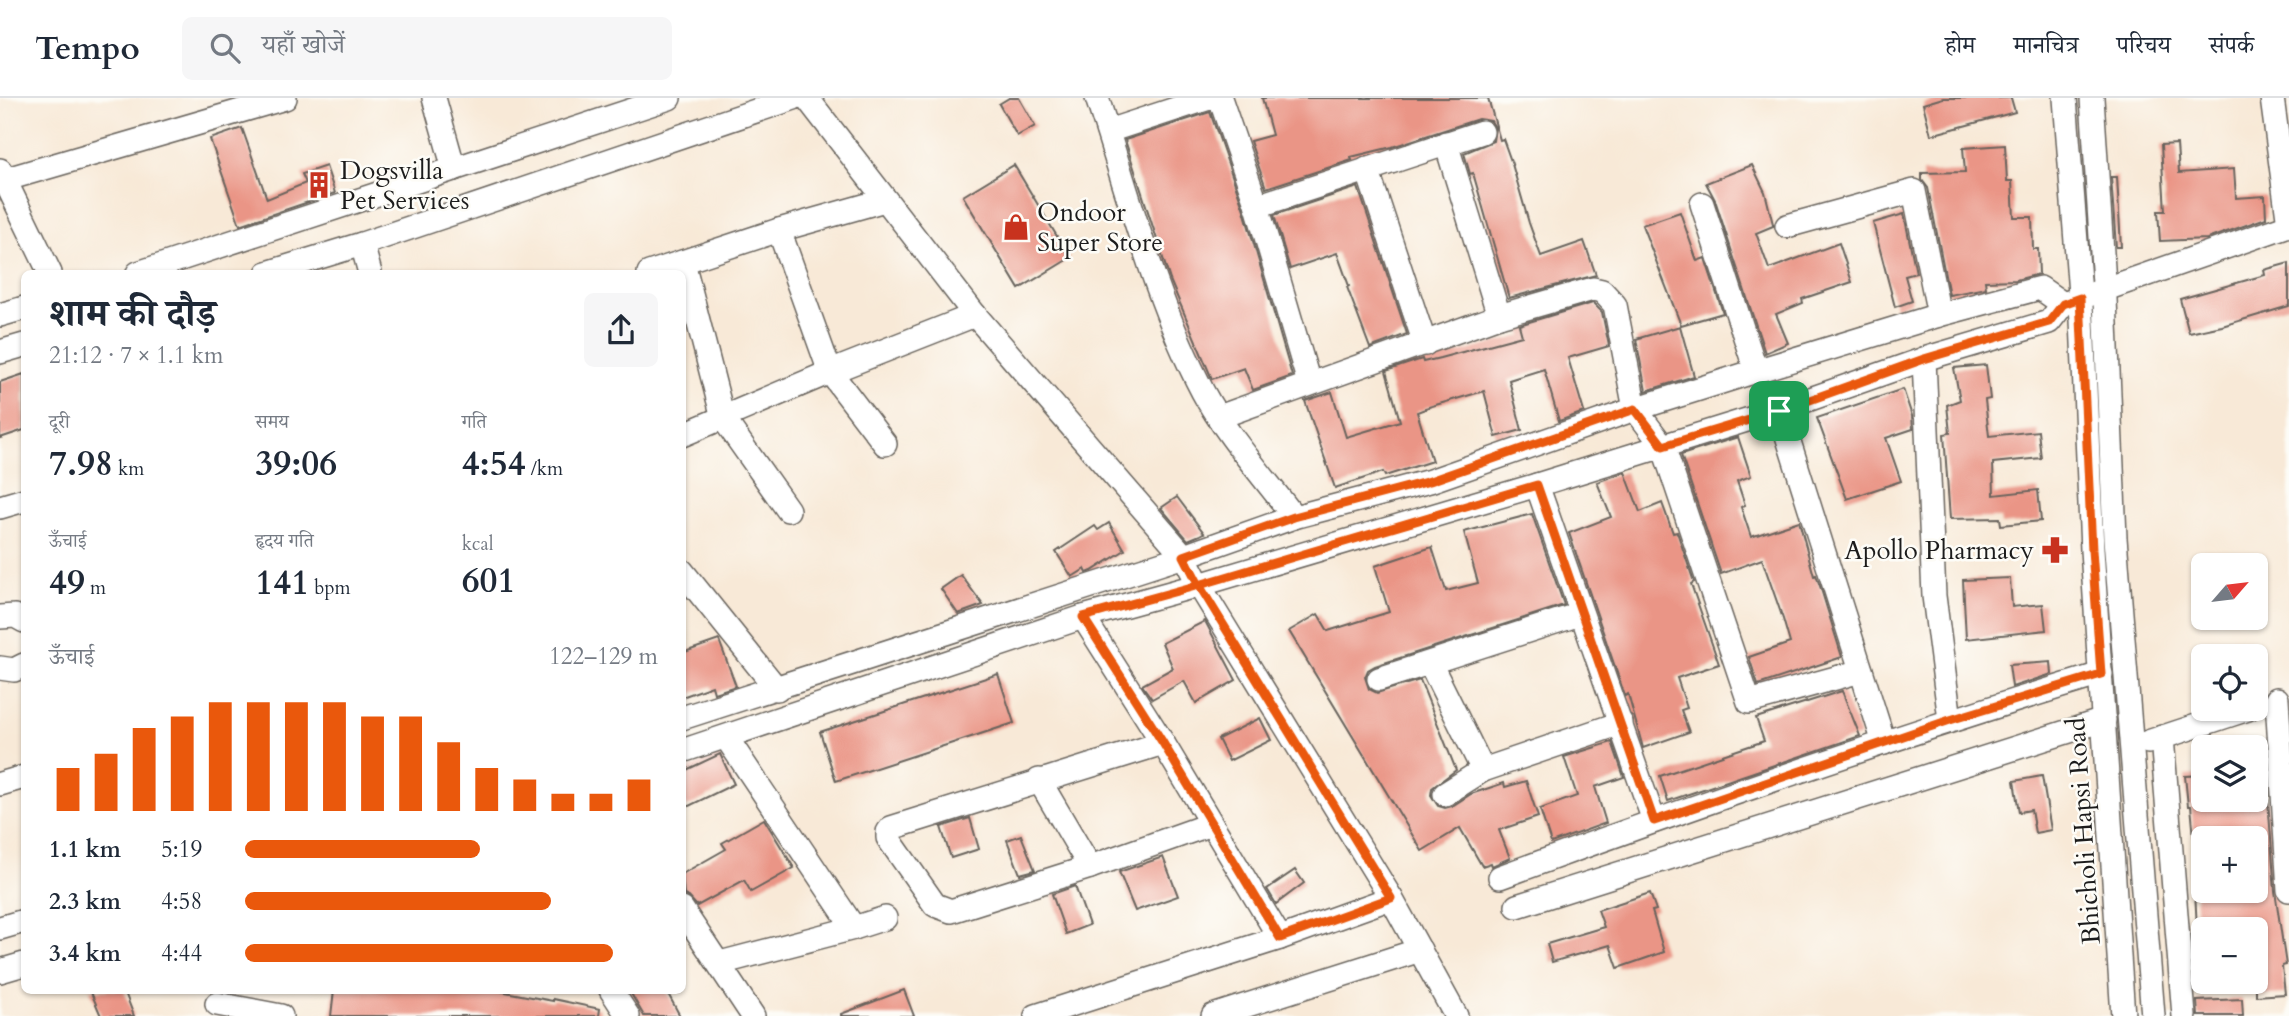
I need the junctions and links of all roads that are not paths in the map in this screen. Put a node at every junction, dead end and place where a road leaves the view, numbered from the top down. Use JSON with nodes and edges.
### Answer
{"nodes":[{"id":1,"x":285,"y":98,"type":"edge"},
{"id":2,"x":434,"y":98,"type":"edge"},
{"id":3,"x":669,"y":98,"type":"edge"},
{"id":4,"x":794,"y":98,"type":"edge"},
{"id":5,"x":807,"y":98,"type":"edge"},
{"id":6,"x":1097,"y":98,"type":"edge"},
{"id":7,"x":1209,"y":98,"type":"edge"},
{"id":8,"x":1220,"y":98,"type":"edge"},
{"id":9,"x":2065,"y":98,"type":"edge"},
{"id":10,"x":2092,"y":98,"type":"edge"},
{"id":11,"x":2272,"y":98,"type":"edge"},
{"id":12,"x":1108,"y":131,"type":"junction"},
{"id":13,"x":1482,"y":132,"type":"dead end"},
{"id":14,"x":1446,"y":142,"type":"junction"},
{"id":15,"x":454,"y":169,"type":"junction"},
{"id":16,"x":1367,"y":169,"type":"junction"},
{"id":17,"x":2,"y":177,"type":"edge"},
{"id":18,"x":885,"y":200,"type":"junction"},
{"id":19,"x":1702,"y":204,"type":"dead end"},
{"id":20,"x":1257,"y":205,"type":"junction"},
{"id":21,"x":2289,"y":225,"type":"edge"},
{"id":22,"x":1787,"y":226,"type":"dead end"},
{"id":23,"x":779,"y":230,"type":"junction"},
{"id":24,"x":362,"y":244,"type":"junction"},
{"id":25,"x":683,"y":262,"type":"junction"},
{"id":26,"x":48,"y":270,"type":"edge"},
{"id":27,"x":147,"y":270,"type":"edge"},
{"id":28,"x":277,"y":270,"type":"edge"},
{"id":29,"x":369,"y":270,"type":"edge"},
{"id":30,"x":658,"y":270,"type":"edge"},
{"id":31,"x":685,"y":270,"type":"edge"},
{"id":32,"x":686,"y":274,"type":"edge"},
{"id":33,"x":2104,"y":290,"type":"junction"},
{"id":34,"x":2072,"y":301,"type":"junction"},
{"id":35,"x":21,"y":309,"type":"edge"},
{"id":36,"x":0,"y":315,"type":"edge"},
{"id":37,"x":975,"y":315,"type":"junction"},
{"id":38,"x":1939,"y":315,"type":"junction"},
{"id":39,"x":1499,"y":316,"type":"junction"},
{"id":40,"x":1425,"y":344,"type":"junction"},
{"id":41,"x":21,"y":346,"type":"edge"},
{"id":42,"x":0,"y":352,"type":"edge"},
{"id":43,"x":1924,"y":359,"type":"junction"},
{"id":44,"x":1756,"y":371,"type":"junction"},
{"id":45,"x":830,"y":372,"type":"junction"},
{"id":46,"x":1309,"y":383,"type":"junction"},
{"id":47,"x":1635,"y":409,"type":"junction"},
{"id":48,"x":1779,"y":411,"type":"junction"},
{"id":49,"x":1219,"y":417,"type":"junction"},
{"id":50,"x":723,"y":418,"type":"junction"},
{"id":51,"x":686,"y":433,"type":"edge"},
{"id":52,"x":885,"y":444,"type":"dead end"},
{"id":53,"x":1663,"y":446,"type":"junction"},
{"id":54,"x":1537,"y":485,"type":"junction"},
{"id":55,"x":21,"y":501,"type":"edge"},
{"id":56,"x":0,"y":507,"type":"edge"},
{"id":57,"x":788,"y":510,"type":"dead end"},
{"id":58,"x":1294,"y":517,"type":"junction"},
{"id":59,"x":1184,"y":556,"type":"junction"},
{"id":60,"x":686,"y":581,"type":"edge"},
{"id":61,"x":1199,"y":585,"type":"junction"},
{"id":62,"x":1580,"y":614,"type":"junction"},
{"id":63,"x":0,"y":617,"type":"edge"},
{"id":64,"x":1083,"y":617,"type":"junction"},
{"id":65,"x":21,"y":619,"type":"edge"},
{"id":66,"x":1430,"y":663,"type":"junction"},
{"id":67,"x":21,"y":666,"type":"edge"},
{"id":68,"x":0,"y":668,"type":"edge"},
{"id":69,"x":1861,"y":671,"type":"junction"},
{"id":70,"x":2101,"y":674,"type":"junction"},
{"id":71,"x":1378,"y":679,"type":"dead end"},
{"id":72,"x":777,"y":689,"type":"junction"},
{"id":73,"x":2274,"y":700,"type":"edge"},
{"id":74,"x":686,"y":718,"type":"edge"},
{"id":75,"x":1950,"y":720,"type":"junction"},
{"id":76,"x":2104,"y":720,"type":"junction"},
{"id":77,"x":2211,"y":721,"type":"edge"},
{"id":78,"x":1621,"y":723,"type":"junction"},
{"id":79,"x":726,"y":737,"type":"junction"},
{"id":80,"x":2162,"y":737,"type":"junction"},
{"id":81,"x":1163,"y":743,"type":"junction"},
{"id":82,"x":1884,"y":743,"type":"junction"},
{"id":83,"x":2132,"y":747,"type":"junction"},
{"id":84,"x":686,"y":750,"type":"edge"},
{"id":85,"x":1483,"y":770,"type":"junction"},
{"id":86,"x":21,"y":778,"type":"edge"},
{"id":87,"x":1039,"y":780,"type":"junction"},
{"id":88,"x":0,"y":784,"type":"edge"},
{"id":89,"x":1445,"y":794,"type":"dead end"},
{"id":90,"x":2286,"y":809,"type":"edge"},
{"id":91,"x":1654,"y":821,"type":"junction"},
{"id":92,"x":1211,"y":824,"type":"junction"},
{"id":93,"x":1090,"y":867,"type":"junction"},
{"id":94,"x":1500,"y":877,"type":"dead end"},
{"id":95,"x":2289,"y":890,"type":"edge"},
{"id":96,"x":1391,"y":898,"type":"junction"},
{"id":97,"x":1517,"y":906,"type":"dead end"},
{"id":98,"x":686,"y":915,"type":"edge"},
{"id":99,"x":885,"y":918,"type":"dead end"},
{"id":100,"x":21,"y":921,"type":"edge"},
{"id":101,"x":0,"y":928,"type":"edge"},
{"id":102,"x":854,"y":928,"type":"junction"},
{"id":103,"x":1280,"y":938,"type":"junction"},
{"id":104,"x":1420,"y":950,"type":"junction"},
{"id":105,"x":720,"y":963,"type":"junction"},
{"id":106,"x":21,"y":965,"type":"edge"},
{"id":107,"x":0,"y":971,"type":"edge"},
{"id":108,"x":614,"y":994,"type":"edge"},
{"id":109,"x":215,"y":1004,"type":"edge"},
{"id":110,"x":281,"y":1016,"type":"edge"},
{"id":111,"x":628,"y":1016,"type":"edge"},
{"id":112,"x":753,"y":1016,"type":"edge"},
{"id":113,"x":1036,"y":1016,"type":"edge"},
{"id":114,"x":1213,"y":1016,"type":"edge"},
{"id":115,"x":1457,"y":1016,"type":"edge"},
{"id":116,"x":2123,"y":1016,"type":"edge"},
{"id":117,"x":2153,"y":1016,"type":"edge"},
{"id":118,"x":2184,"y":1016,"type":"edge"}],
"edges":[{"from":1,"to":17,"type":"street"},
{"from":2,"to":15,"type":"street"},
{"from":3,"to":15,"type":"street"},
{"from":4,"to":24,"type":"street"},
{"from":5,"to":18,"type":"street"},
{"from":6,"to":12,"type":"street"},
{"from":7,"to":12,"type":"street"},
{"from":8,"to":20,"type":"street"},
{"from":9,"to":34,"type":"street","name":"Bhicholi Hapsi Road"},
{"from":10,"to":33,"type":"street"},
{"from":11,"to":21,"type":"street"},
{"from":12,"to":49,"type":"street"},
{"from":13,"to":14,"type":"street"},
{"from":14,"to":16,"type":"street"},
{"from":14,"to":39,"type":"street"},
{"from":15,"to":27,"type":"street"},
{"from":16,"to":20,"type":"street"},
{"from":16,"to":40,"type":"street"},
{"from":17,"to":26,"type":"street"},
{"from":18,"to":23,"type":"street"},
{"from":18,"to":37,"type":"street"},
{"from":19,"to":44,"type":"street"},
{"from":20,"to":46,"type":"street"},
{"from":21,"to":33,"type":"street"},
{"from":22,"to":38,"type":"street"},
{"from":23,"to":25,"type":"street"},
{"from":23,"to":45,"type":"street"},
{"from":24,"to":28,"type":"street"},
{"from":24,"to":29,"type":"street"},
{"from":25,"to":30,"type":"street"},
{"from":25,"to":31,"type":"street"},
{"from":32,"to":50,"type":"street"},
{"from":33,"to":34,"type":"street"},
{"from":33,"to":83,"type":"street"},
{"from":34,"to":38,"type":"street"},
{"from":34,"to":43,"type":"street"},
{"from":34,"to":70,"type":"street","name":"Bhicholi Hapsi Road"},
{"from":35,"to":36,"type":"street"},
{"from":37,"to":45,"type":"street"},
{"from":37,"to":59,"type":"street"},
{"from":38,"to":44,"type":"street"},
{"from":39,"to":40,"type":"street"},
{"from":39,"to":47,"type":"street"},
{"from":40,"to":46,"type":"street"},
{"from":41,"to":42,"type":"street"},
{"from":43,"to":48,"type":"street"},
{"from":43,"to":75,"type":"street"},
{"from":44,"to":47,"type":"street"},
{"from":45,"to":50,"type":"street"},
{"from":45,"to":52,"type":"street"},
{"from":46,"to":49,"type":"street"},
{"from":47,"to":53,"type":"street"},
{"from":47,"to":58,"type":"street"},
{"from":48,"to":53,"type":"street"},
{"from":48,"to":69,"type":"street"},
{"from":49,"to":58,"type":"street"},
{"from":50,"to":51,"type":"street"},
{"from":50,"to":57,"type":"street"},
{"from":53,"to":54,"type":"street"},
{"from":53,"to":69,"type":"street"},
{"from":54,"to":61,"type":"street"},
{"from":54,"to":62,"type":"street"},
{"from":55,"to":56,"type":"street"},
{"from":58,"to":59,"type":"street"},
{"from":59,"to":61,"type":"street"},
{"from":59,"to":72,"type":"street"},
{"from":60,"to":72,"type":"street"},
{"from":61,"to":64,"type":"street"},
{"from":61,"to":96,"type":"street"},
{"from":62,"to":66,"type":"street"},
{"from":62,"to":78,"type":"street"},
{"from":63,"to":65,"type":"street"},
{"from":64,"to":79,"type":"street"},
{"from":64,"to":81,"type":"street"},
{"from":66,"to":71,"type":"street"},
{"from":66,"to":85,"type":"street"},
{"from":67,"to":68,"type":"street"},
{"from":69,"to":82,"type":"street"},
{"from":70,"to":75,"type":"street"},
{"from":70,"to":76,"type":"street","name":"Bhicholi Hapsi Road"},
{"from":72,"to":74,"type":"street"},
{"from":73,"to":90,"type":"street"},
{"from":75,"to":82,"type":"street"},
{"from":76,"to":97,"type":"street"},
{"from":76,"to":116,"type":"street","name":"Bhicholi Hapsi Road"},
{"from":77,"to":80,"type":"street"},
{"from":78,"to":85,"type":"street"},
{"from":78,"to":91,"type":"street"},
{"from":79,"to":84,"type":"street"},
{"from":79,"to":102,"type":"street"},
{"from":80,"to":83,"type":"street"},
{"from":80,"to":118,"type":"street"},
{"from":81,"to":87,"type":"street"},
{"from":81,"to":92,"type":"street"},
{"from":82,"to":91,"type":"street"},
{"from":83,"to":117,"type":"street"},
{"from":85,"to":89,"type":"street"},
{"from":86,"to":88,"type":"street"},
{"from":87,"to":93,"type":"street"},
{"from":87,"to":93,"type":"street"},
{"from":90,"to":95,"type":"street"},
{"from":91,"to":94,"type":"street"},
{"from":92,"to":93,"type":"street"},
{"from":92,"to":103,"type":"street"},
{"from":96,"to":103,"type":"street"},
{"from":96,"to":104,"type":"street"},
{"from":98,"to":105,"type":"street"},
{"from":99,"to":102,"type":"street"},
{"from":100,"to":101,"type":"street"},
{"from":102,"to":105,"type":"street"},
{"from":103,"to":113,"type":"street"},
{"from":104,"to":114,"type":"street"},
{"from":104,"to":115,"type":"street"},
{"from":105,"to":112,"type":"street"},
{"from":106,"to":107,"type":"street"},
{"from":108,"to":111,"type":"street"},
{"from":109,"to":110,"type":"street"}]}
